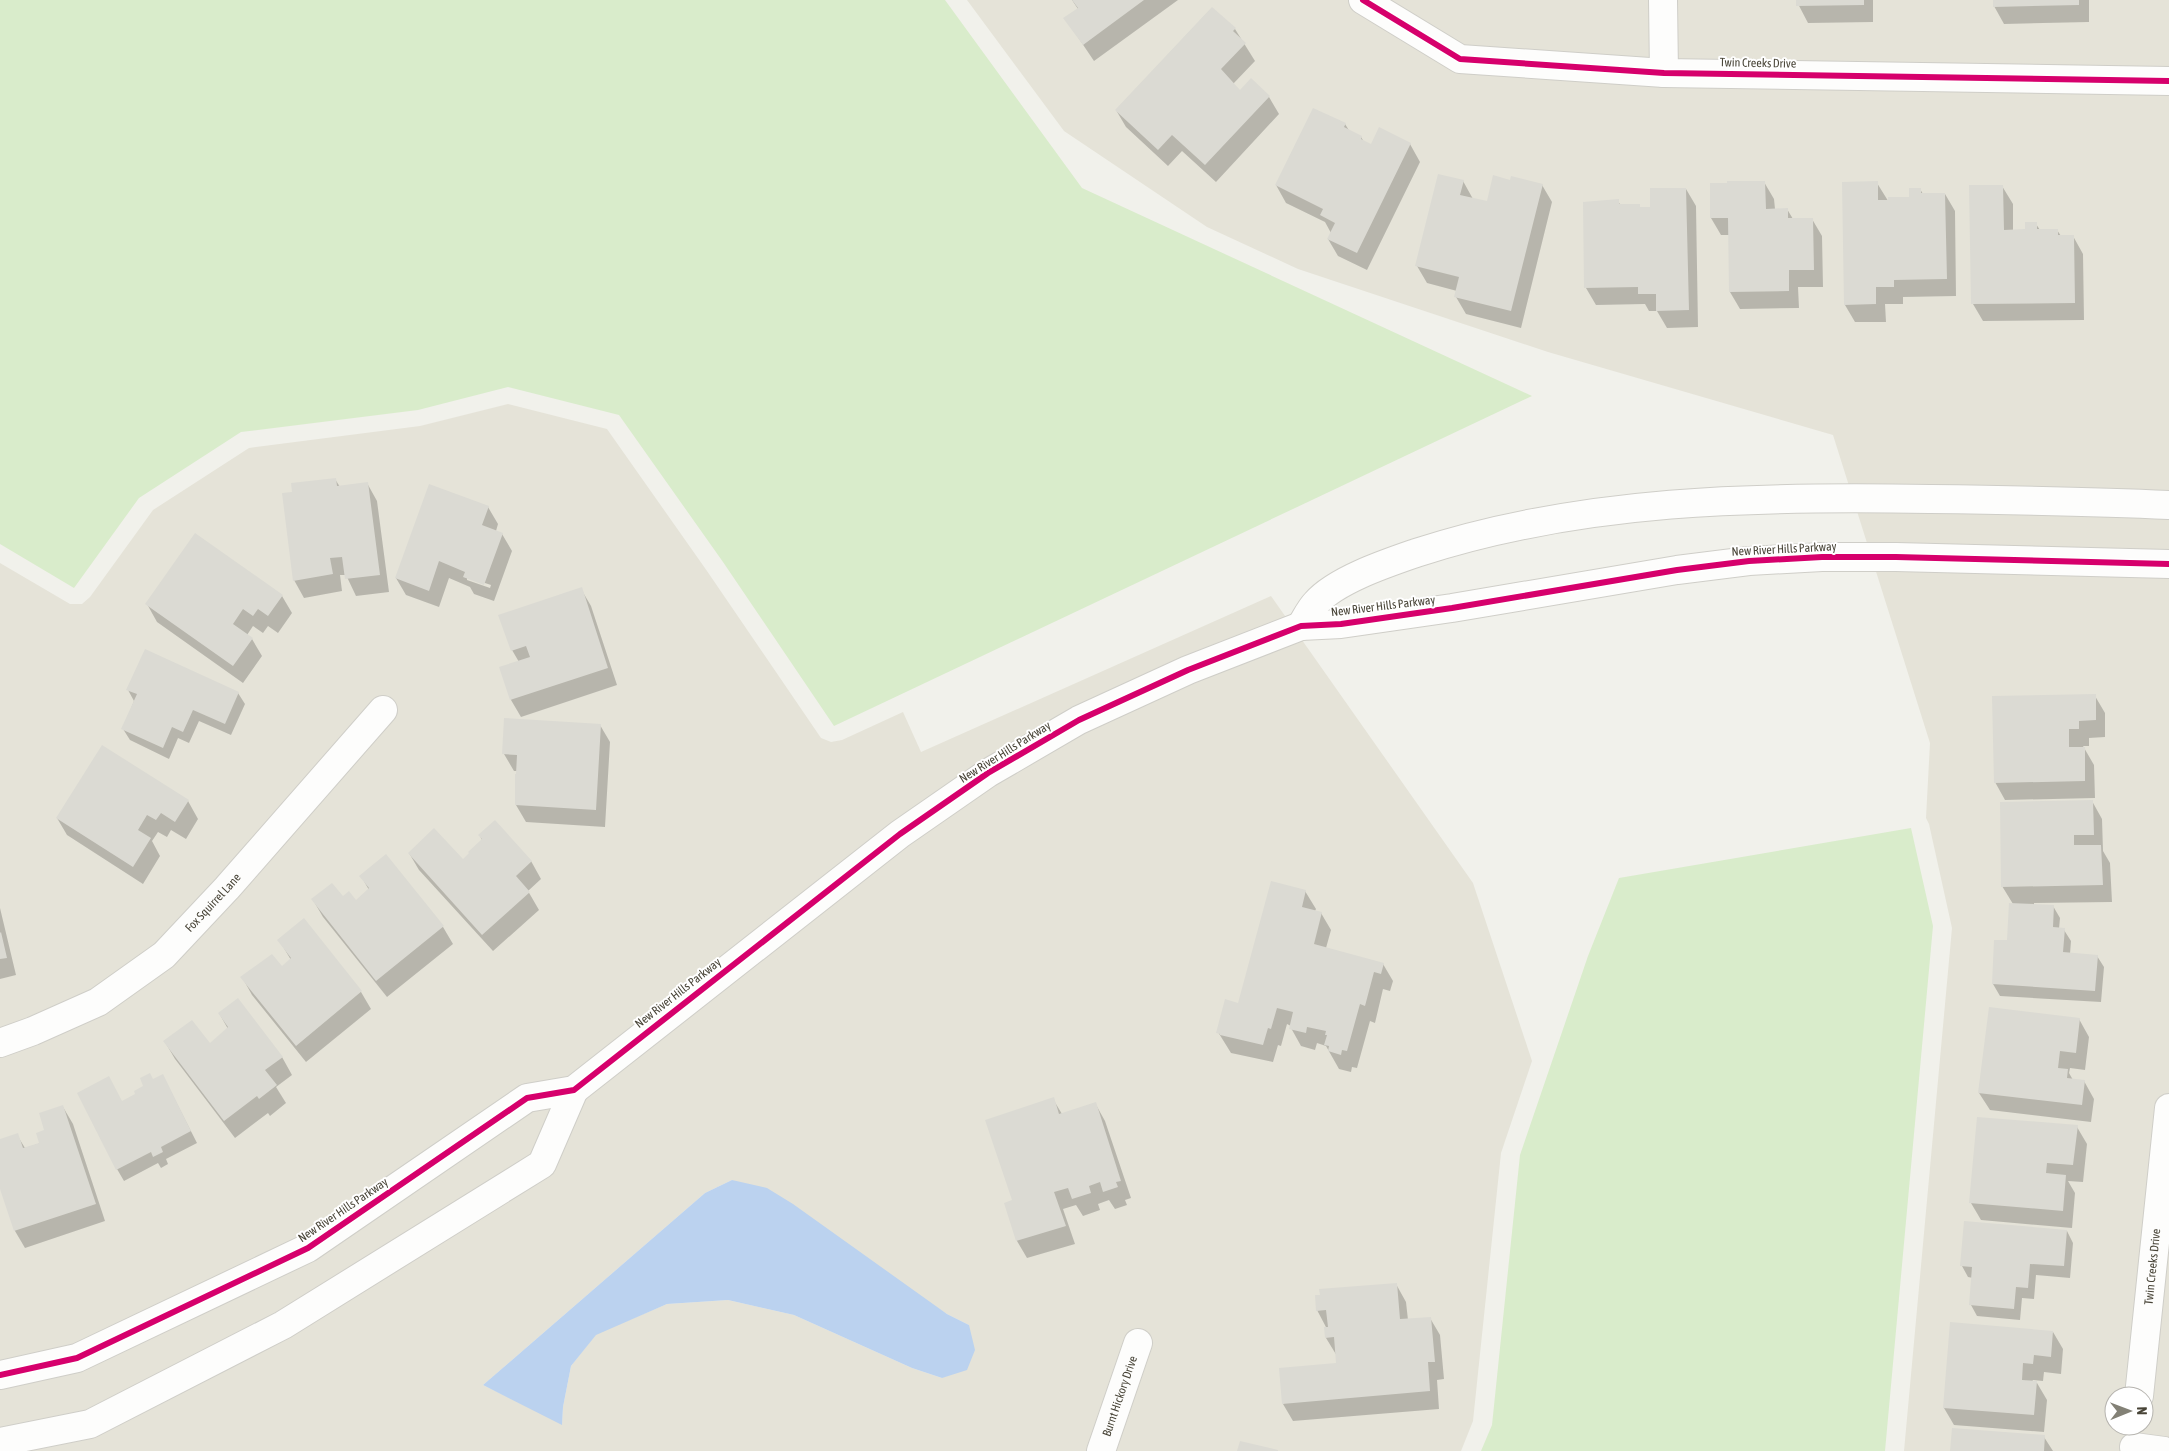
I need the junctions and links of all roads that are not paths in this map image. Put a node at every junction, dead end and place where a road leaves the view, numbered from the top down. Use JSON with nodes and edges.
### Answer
{"nodes":[{"id":1,"x":1363,"y":0,"type":"edge"},
{"id":2,"x":1662,"y":0,"type":"edge"},
{"id":3,"x":1664,"y":73,"type":"junction"},
{"id":4,"x":2169,"y":81,"type":"edge"},
{"id":5,"x":2169,"y":505,"type":"edge"},
{"id":6,"x":2169,"y":564,"type":"edge"},
{"id":7,"x":1301,"y":626,"type":"junction"},
{"id":8,"x":383,"y":710,"type":"dead end"},
{"id":9,"x":0,"y":1043,"type":"edge"},
{"id":10,"x":574,"y":1090,"type":"junction"},
{"id":11,"x":2169,"y":1108,"type":"edge"},
{"id":12,"x":1138,"y":1343,"type":"dead end"},
{"id":13,"x":0,"y":1375,"type":"edge"},
{"id":14,"x":2140,"y":1386,"type":"edge"},
{"id":15,"x":2135,"y":1441,"type":"edge"},
{"id":16,"x":0,"y":1442,"type":"edge"},
{"id":17,"x":1101,"y":1451,"type":"edge"},
{"id":18,"x":2164,"y":1451,"type":"edge"}],
"edges":[{"from":1,"to":3,"type":"street","name":"Twin Creeks Drive"},
{"from":2,"to":3,"type":"street"},
{"from":3,"to":4,"type":"street","name":"Twin Creeks Drive"},
{"from":5,"to":7,"type":"street","name":"New River Hills Parkway"},
{"from":6,"to":7,"type":"street","name":"New River Hills Parkway"},
{"from":7,"to":10,"type":"street","name":"New River Hills Parkway"},
{"from":8,"to":9,"type":"street","name":"Fox Squirrel Lane"},
{"from":10,"to":13,"type":"street","name":"New River Hills Parkway"},
{"from":10,"to":16,"type":"street","name":"New River Hills Parkway"},
{"from":11,"to":14,"type":"street","name":"Twin Creeks Drive"},
{"from":12,"to":17,"type":"street","name":"Burnt Hickory Drive"},
{"from":15,"to":18,"type":"street"}]}
